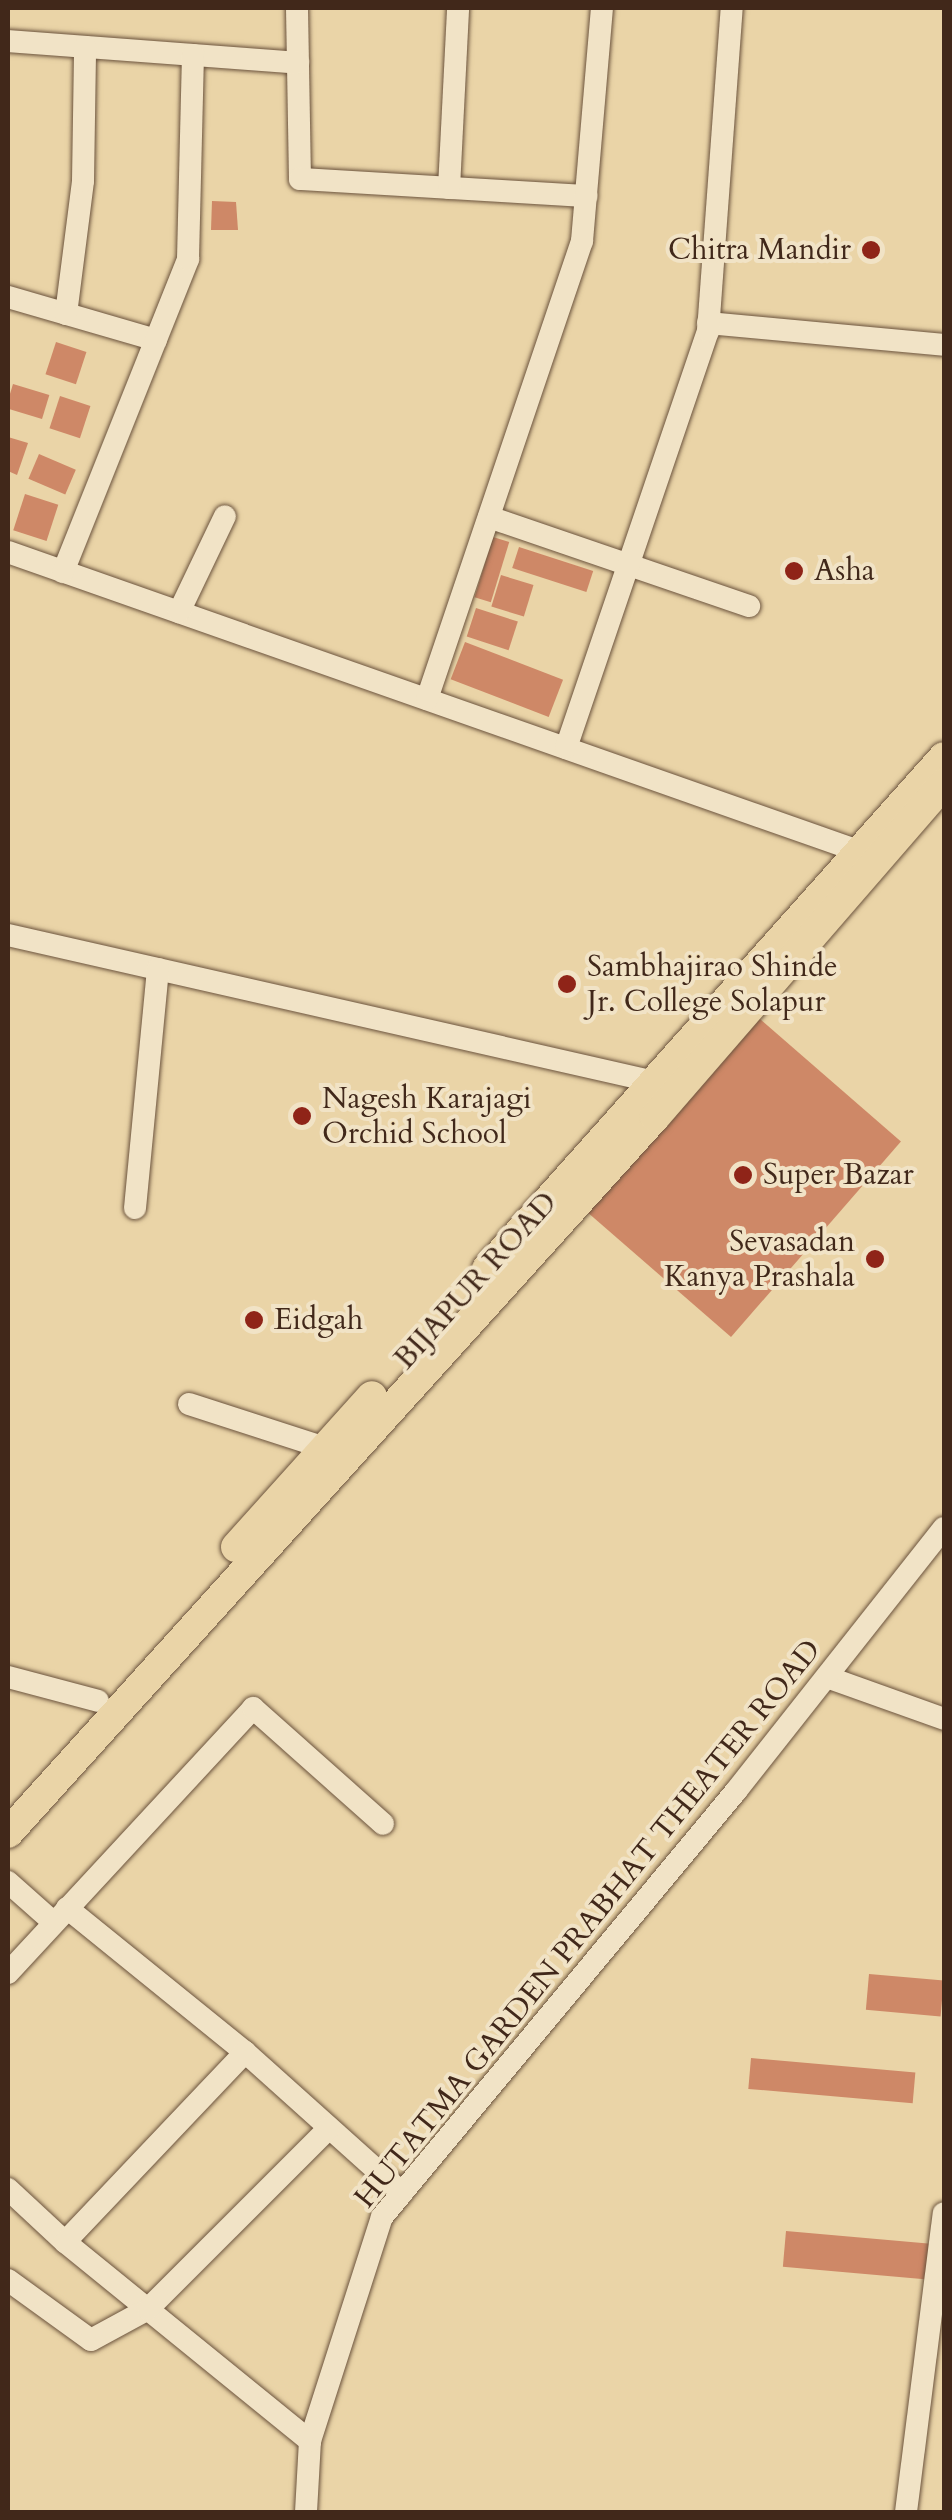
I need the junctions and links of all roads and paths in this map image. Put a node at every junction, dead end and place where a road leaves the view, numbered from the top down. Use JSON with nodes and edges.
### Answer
{"nodes":[{"id":1,"x":297,"y":8,"type":"edge"},
{"id":2,"x":458,"y":8,"type":"edge"},
{"id":3,"x":602,"y":8,"type":"edge"},
{"id":4,"x":732,"y":8,"type":"edge"},
{"id":5,"x":8,"y":41,"type":"edge"},
{"id":6,"x":85,"y":47,"type":"junction"},
{"id":7,"x":193,"y":55,"type":"junction"},
{"id":8,"x":298,"y":63,"type":"junction"},
{"id":9,"x":449,"y":188,"type":"junction"},
{"id":10,"x":586,"y":196,"type":"junction"},
{"id":11,"x":8,"y":297,"type":"edge"},
{"id":12,"x":66,"y":314,"type":"junction"},
{"id":13,"x":708,"y":323,"type":"junction"},
{"id":14,"x":156,"y":340,"type":"junction"},
{"id":15,"x":944,"y":346,"type":"edge"},
{"id":16,"x":225,"y":516,"type":"dead end"},
{"id":17,"x":489,"y":517,"type":"junction"},
{"id":18,"x":8,"y":552,"type":"edge"},
{"id":19,"x":629,"y":566,"type":"junction"},
{"id":20,"x":62,"y":572,"type":"junction"},
{"id":21,"x":749,"y":606,"type":"dead end"},
{"id":22,"x":179,"y":612,"type":"junction"},
{"id":23,"x":427,"y":699,"type":"junction"},
{"id":24,"x":566,"y":748,"type":"junction"},
{"id":25,"x":944,"y":757,"type":"edge"},
{"id":26,"x":944,"y":783,"type":"edge"},
{"id":27,"x":870,"y":855,"type":"junction"},
{"id":28,"x":8,"y":935,"type":"edge"},
{"id":29,"x":158,"y":969,"type":"junction"},
{"id":30,"x":664,"y":1090,"type":"junction"},
{"id":31,"x":135,"y":1208,"type":"dead end"},
{"id":32,"x":189,"y":1404,"type":"dead end"},
{"id":33,"x":326,"y":1448,"type":"junction"},
{"id":34,"x":944,"y":1528,"type":"edge"},
{"id":35,"x":8,"y":1677,"type":"edge"},
{"id":36,"x":826,"y":1677,"type":"junction"},
{"id":37,"x":98,"y":1701,"type":"junction"},
{"id":38,"x":944,"y":1719,"type":"edge"},
{"id":39,"x":8,"y":1804,"type":"edge"},
{"id":40,"x":383,"y":1824,"type":"dead end"},
{"id":41,"x":8,"y":1833,"type":"edge"},
{"id":42,"x":8,"y":1882,"type":"edge"},
{"id":43,"x":60,"y":1915,"type":"junction"},
{"id":44,"x":8,"y":1973,"type":"edge"},
{"id":45,"x":245,"y":2052,"type":"junction"},
{"id":46,"x":329,"y":2128,"type":"junction"},
{"id":47,"x":8,"y":2189,"type":"edge"},
{"id":48,"x":402,"y":2194,"type":"junction"},
{"id":49,"x":944,"y":2213,"type":"edge"},
{"id":50,"x":65,"y":2242,"type":"junction"},
{"id":51,"x":8,"y":2280,"type":"edge"},
{"id":52,"x":148,"y":2310,"type":"junction"},
{"id":53,"x":310,"y":2442,"type":"junction"},
{"id":54,"x":306,"y":2512,"type":"edge"},
{"id":55,"x":906,"y":2512,"type":"edge"}],
"edges":[{"from":1,"to":8,"type":"street"},
{"from":2,"to":9,"type":"street"},
{"from":3,"to":10,"type":"street"},
{"from":4,"to":13,"type":"street"},
{"from":5,"to":6,"type":"street"},
{"from":6,"to":7,"type":"street"},
{"from":6,"to":12,"type":"street"},
{"from":7,"to":8,"type":"street"},
{"from":7,"to":14,"type":"street"},
{"from":8,"to":9,"type":"street"},
{"from":9,"to":10,"type":"street"},
{"from":10,"to":17,"type":"street"},
{"from":11,"to":12,"type":"street"},
{"from":12,"to":14,"type":"street"},
{"from":13,"to":15,"type":"street"},
{"from":13,"to":19,"type":"street"},
{"from":14,"to":20,"type":"street"},
{"from":16,"to":22,"type":"street"},
{"from":17,"to":19,"type":"street"},
{"from":17,"to":23,"type":"street"},
{"from":18,"to":20,"type":"street"},
{"from":19,"to":21,"type":"street"},
{"from":19,"to":24,"type":"street"},
{"from":20,"to":22,"type":"street"},
{"from":22,"to":23,"type":"street"},
{"from":23,"to":24,"type":"street"},
{"from":24,"to":27,"type":"street"},
{"from":25,"to":27,"type":"main road","name":"BIJAPUR ROAD"},
{"from":26,"to":27,"type":"main road"},
{"from":27,"to":30,"type":"main road","name":"BIJAPUR ROAD"},
{"from":28,"to":29,"type":"street"},
{"from":29,"to":30,"type":"street"},
{"from":29,"to":31,"type":"street"},
{"from":30,"to":33,"type":"main road","name":"BIJAPUR ROAD"},
{"from":30,"to":41,"type":"main road"},
{"from":32,"to":33,"type":"street"},
{"from":33,"to":37,"type":"main road","name":"BIJAPUR ROAD"},
{"from":34,"to":36,"type":"street","name":"HUTATMA GARDEN PRABHAT THEATER ROAD"},
{"from":35,"to":37,"type":"street"},
{"from":36,"to":38,"type":"street"},
{"from":36,"to":48,"type":"street","name":"HUTATMA GARDEN PRABHAT THEATER ROAD"},
{"from":37,"to":39,"type":"main road","name":"BIJAPUR ROAD"},
{"from":40,"to":43,"type":"street"},
{"from":42,"to":43,"type":"street"},
{"from":43,"to":44,"type":"street"},
{"from":43,"to":45,"type":"street"},
{"from":45,"to":46,"type":"street"},
{"from":45,"to":50,"type":"street"},
{"from":46,"to":48,"type":"street"},
{"from":46,"to":52,"type":"street"},
{"from":47,"to":50,"type":"street"},
{"from":48,"to":53,"type":"street","name":"HUTATMA GARDEN PRABHAT THEATER ROAD"},
{"from":49,"to":55,"type":"street"},
{"from":50,"to":52,"type":"street"},
{"from":51,"to":52,"type":"street"},
{"from":52,"to":53,"type":"street"},
{"from":53,"to":54,"type":"street","name":"HUTATMA GARDEN PRABHAT THEATER ROAD"}]}
